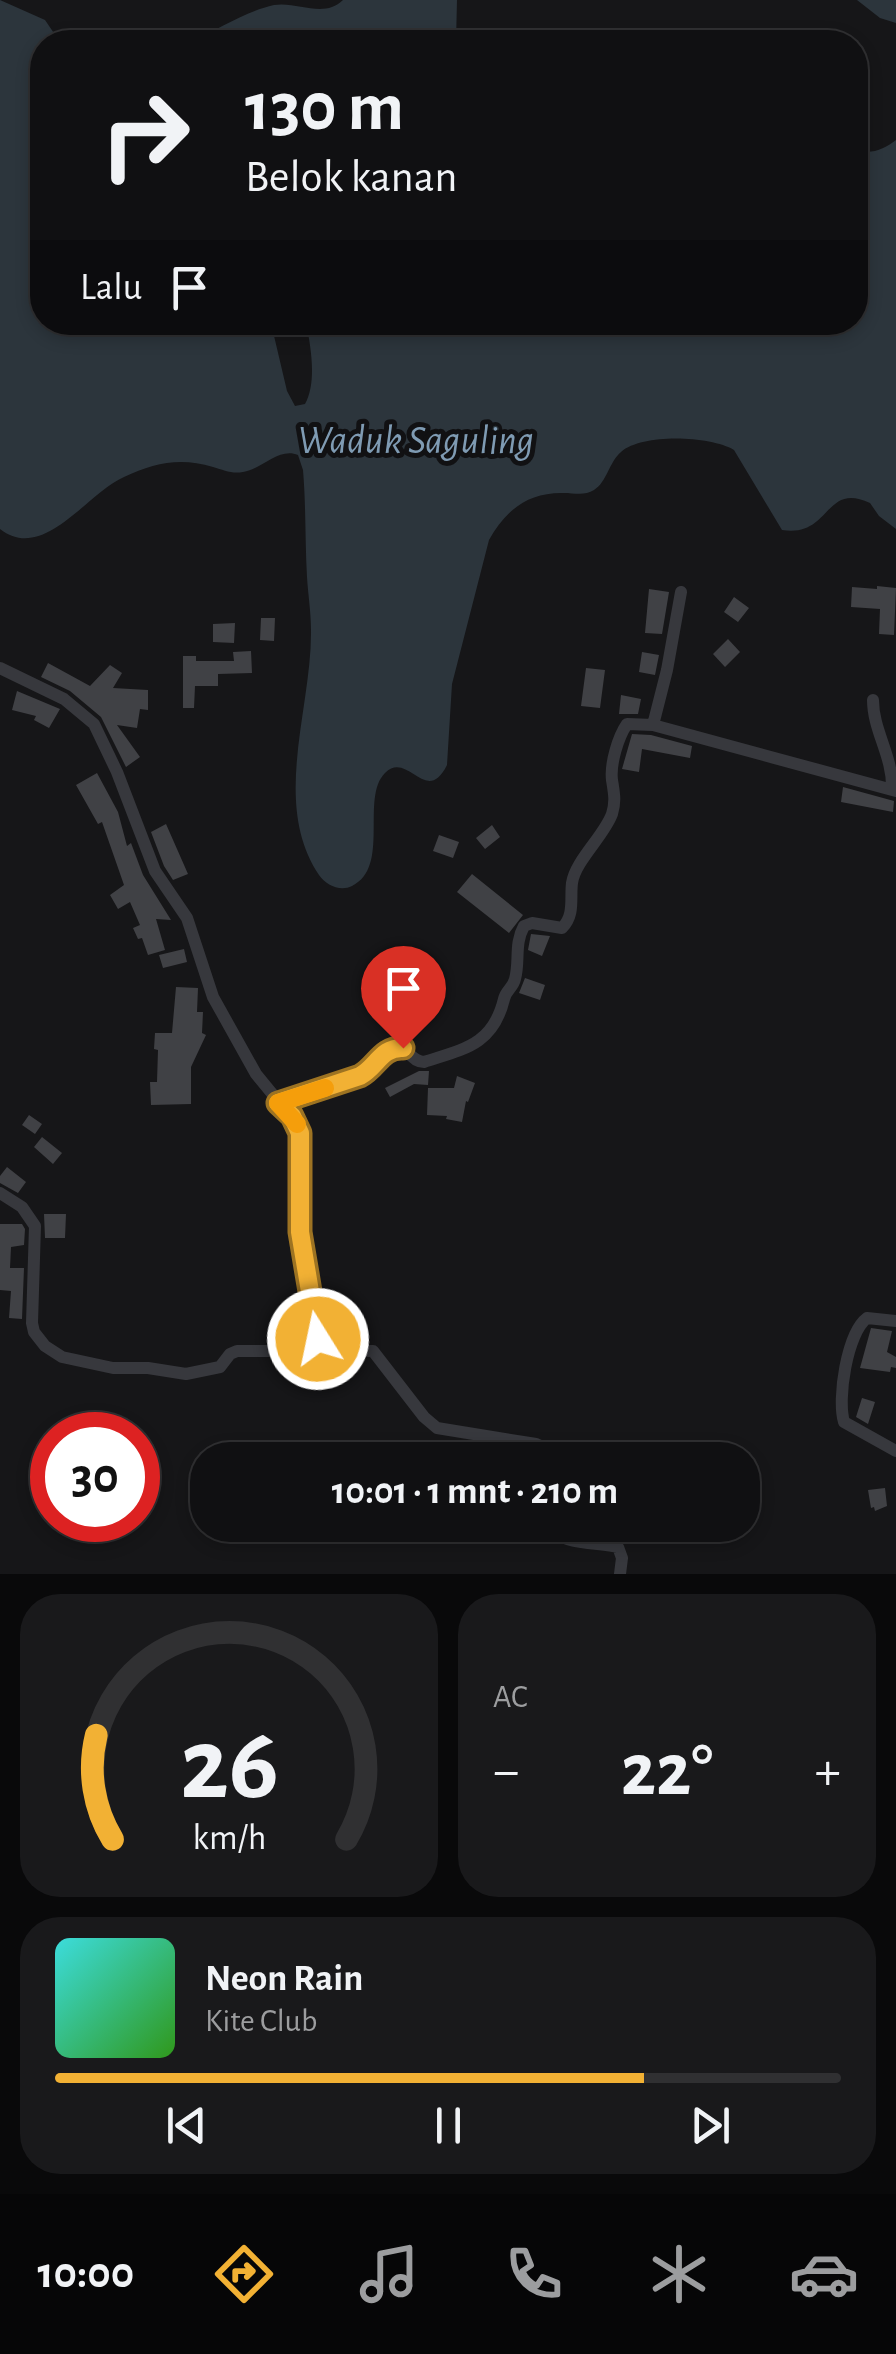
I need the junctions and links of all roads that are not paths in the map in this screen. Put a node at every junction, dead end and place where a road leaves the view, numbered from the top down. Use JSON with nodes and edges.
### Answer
{"nodes":[{"id":1,"x":681,"y":592,"type":"dead end"},
{"id":2,"x":0,"y":668,"type":"edge"},
{"id":3,"x":873,"y":700,"type":"dead end"},
{"id":4,"x":653,"y":725,"type":"junction"},
{"id":5,"x":894,"y":790,"type":"edge"},
{"id":6,"x":278,"y":1103,"type":"junction"},
{"id":7,"x":0,"y":1193,"type":"edge"},
{"id":8,"x":896,"y":1320,"type":"edge"},
{"id":9,"x":320,"y":1350,"type":"junction"},
{"id":10,"x":522,"y":1442,"type":"edge"},
{"id":11,"x":896,"y":1451,"type":"edge"},
{"id":12,"x":590,"y":1542,"type":"edge"},
{"id":13,"x":620,"y":1574,"type":"edge"}],
"edges":[{"from":1,"to":4,"type":"street"},
{"from":2,"to":6,"type":"street"},
{"from":3,"to":5,"type":"street"},
{"from":4,"to":5,"type":"street"},
{"from":4,"to":6,"type":"street"},
{"from":6,"to":9,"type":"street"},
{"from":7,"to":9,"type":"street"},
{"from":8,"to":11,"type":"street"},
{"from":9,"to":10,"type":"street"},
{"from":12,"to":13,"type":"street"}]}
